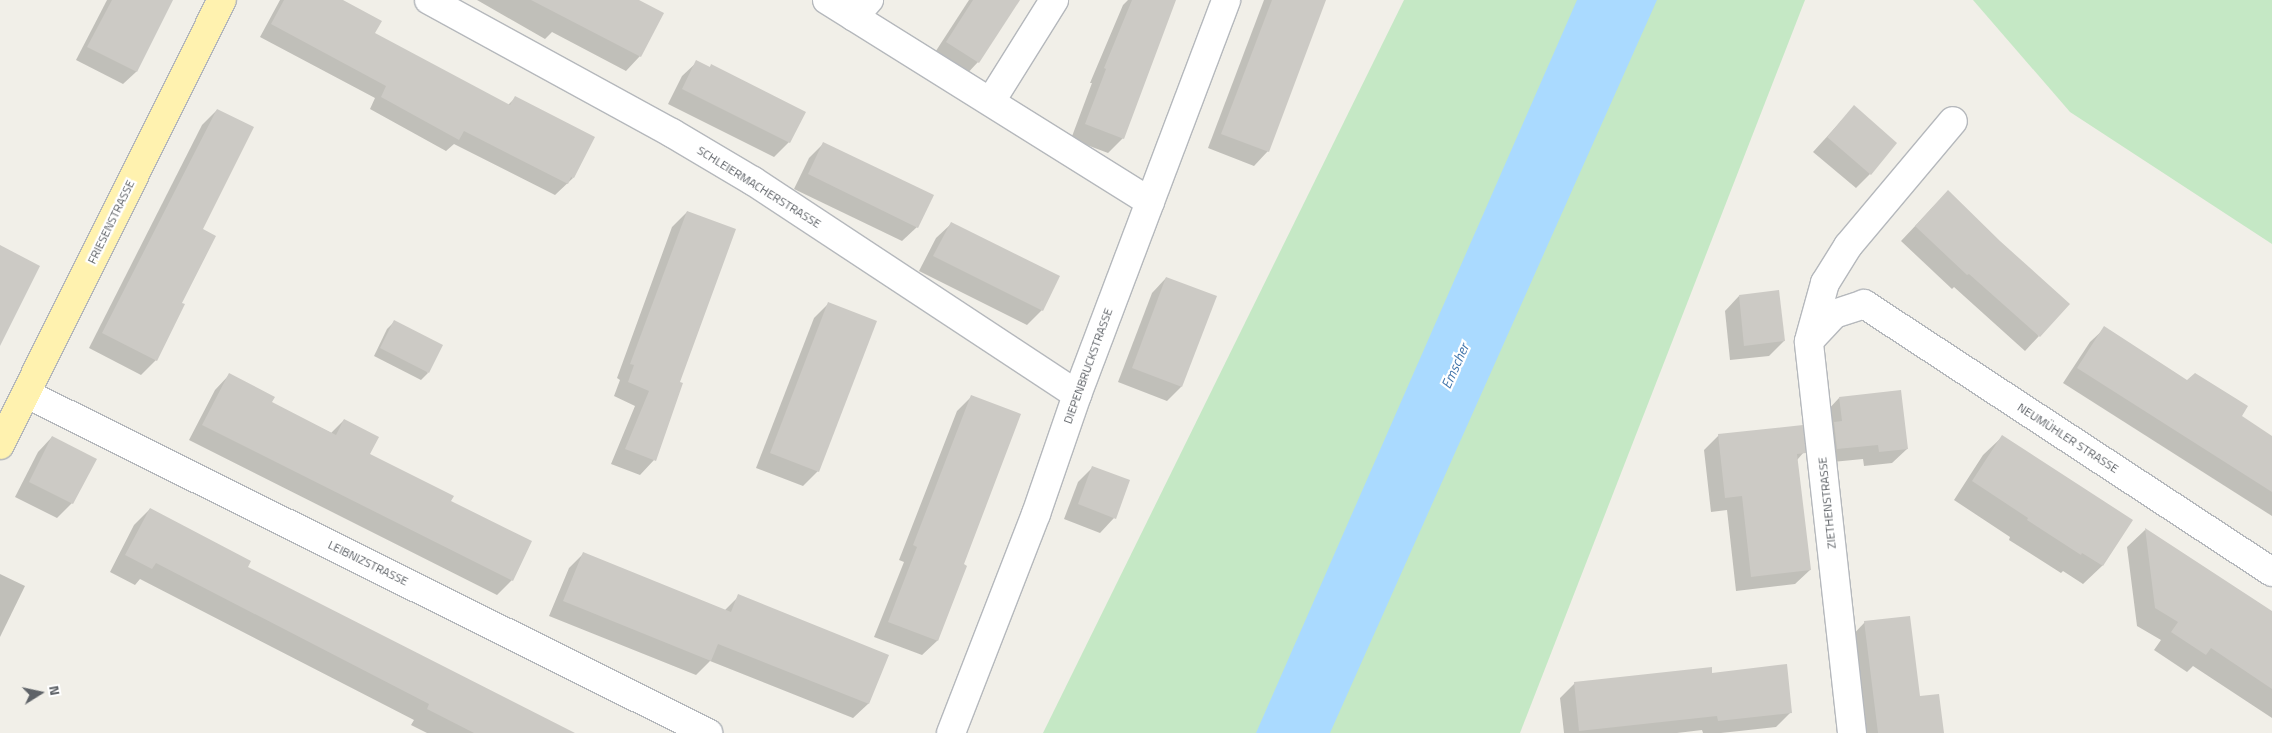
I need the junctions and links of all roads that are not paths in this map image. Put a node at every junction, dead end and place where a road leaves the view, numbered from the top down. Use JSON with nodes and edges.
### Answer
{"nodes":[{"id":1,"x":222,"y":0,"type":"edge"},
{"id":2,"x":429,"y":0,"type":"edge"},
{"id":3,"x":827,"y":0,"type":"edge"},
{"id":4,"x":1054,"y":0,"type":"edge"},
{"id":5,"x":1226,"y":0,"type":"edge"},
{"id":6,"x":862,"y":8,"type":"edge"},
{"id":7,"x":991,"y":101,"type":"junction"},
{"id":8,"x":1953,"y":121,"type":"dead end"},
{"id":9,"x":1150,"y":202,"type":"junction"},
{"id":10,"x":1809,"y":341,"type":"junction"},
{"id":11,"x":27,"y":394,"type":"junction"},
{"id":12,"x":1077,"y":395,"type":"junction"},
{"id":13,"x":0,"y":445,"type":"edge"},
{"id":14,"x":2272,"y":572,"type":"edge"},
{"id":15,"x":708,"y":733,"type":"edge"},
{"id":16,"x":951,"y":733,"type":"edge"},
{"id":17,"x":1852,"y":733,"type":"edge"}],
"edges":[{"from":1,"to":11,"type":"main road","name":"FRIESENSTRASSE"},
{"from":2,"to":12,"type":"street","name":"SCHLEIERMACHERSTRASSE"},
{"from":3,"to":6,"type":"street"},
{"from":4,"to":7,"type":"street"},
{"from":5,"to":9,"type":"street","name":"DIEPENBRUCKSTRASSE"},
{"from":6,"to":7,"type":"street"},
{"from":7,"to":9,"type":"street"},
{"from":8,"to":10,"type":"street"},
{"from":9,"to":12,"type":"street","name":"DIEPENBRUCKSTRASSE"},
{"from":10,"to":14,"type":"street","name":"NEUMÜHLER STRASSE"},
{"from":10,"to":17,"type":"street","name":"ZIETHENSTRASSE"},
{"from":11,"to":13,"type":"main road","name":"FRIESENSTRASSE"},
{"from":11,"to":15,"type":"street","name":"LEIBNIZSTRASSE"},
{"from":12,"to":16,"type":"street","name":"DIEPENBRUCKSTRASSE"}]}
